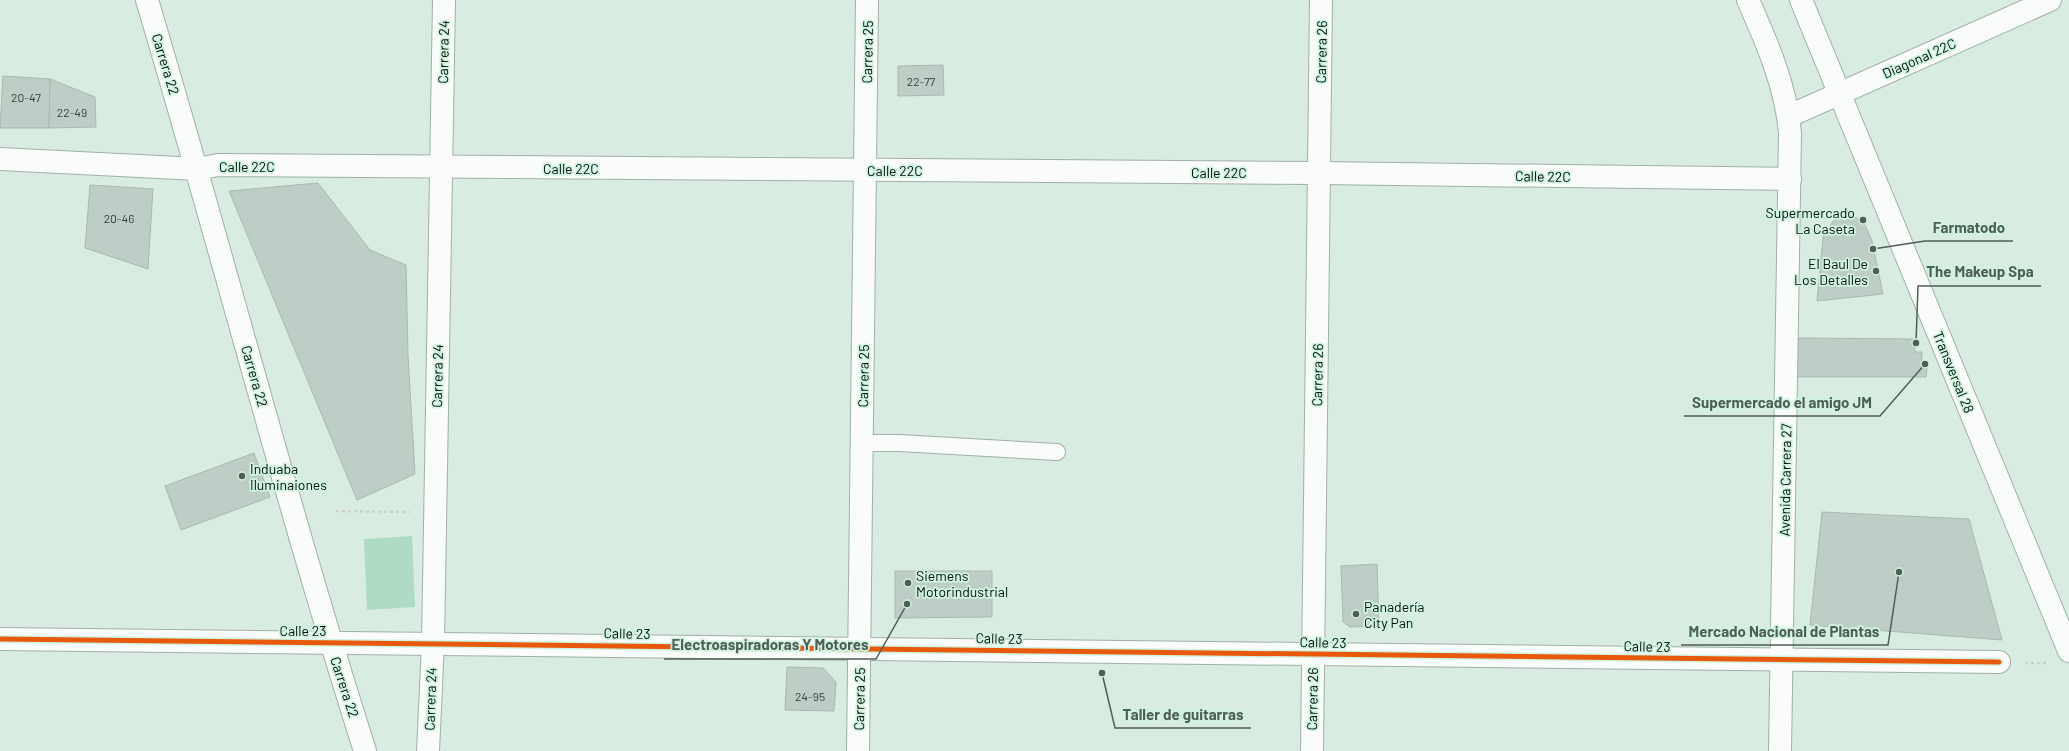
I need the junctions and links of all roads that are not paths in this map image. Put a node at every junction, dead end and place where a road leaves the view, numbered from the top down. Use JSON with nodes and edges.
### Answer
{"nodes":[{"id":1,"x":147,"y":0,"type":"edge"},
{"id":2,"x":444,"y":0,"type":"edge"},
{"id":3,"x":867,"y":0,"type":"edge"},
{"id":4,"x":1322,"y":0,"type":"edge"},
{"id":5,"x":1748,"y":0,"type":"edge"},
{"id":6,"x":1800,"y":0,"type":"edge"},
{"id":7,"x":2050,"y":0,"type":"edge"},
{"id":8,"x":1840,"y":94,"type":"junction"},
{"id":9,"x":1789,"y":116,"type":"junction"},
{"id":10,"x":0,"y":159,"type":"edge"},
{"id":11,"x":441,"y":168,"type":"junction"},
{"id":12,"x":198,"y":169,"type":"junction"},
{"id":13,"x":865,"y":170,"type":"junction"},
{"id":14,"x":1319,"y":173,"type":"junction"},
{"id":15,"x":1790,"y":179,"type":"junction"},
{"id":16,"x":862,"y":443,"type":"junction"},
{"id":17,"x":1057,"y":452,"type":"dead end"},
{"id":18,"x":0,"y":639,"type":"edge"},
{"id":19,"x":330,"y":642,"type":"junction"},
{"id":20,"x":433,"y":643,"type":"junction"},
{"id":21,"x":860,"y":648,"type":"junction"},
{"id":22,"x":2069,"y":651,"type":"edge"},
{"id":23,"x":1313,"y":654,"type":"junction"},
{"id":24,"x":1781,"y":659,"type":"junction"},
{"id":25,"x":1998,"y":662,"type":"dead end"},
{"id":26,"x":365,"y":751,"type":"edge"},
{"id":27,"x":428,"y":751,"type":"edge"},
{"id":28,"x":858,"y":751,"type":"edge"},
{"id":29,"x":1312,"y":751,"type":"edge"},
{"id":30,"x":1780,"y":751,"type":"edge"}],
"edges":[{"from":1,"to":12,"type":"street","name":"Carrera 22"},
{"from":2,"to":11,"type":"street","name":"Carrera 24"},
{"from":3,"to":13,"type":"street","name":"Carrera 25"},
{"from":4,"to":14,"type":"street","name":"Carrera 26"},
{"from":5,"to":9,"type":"street","name":"Avenida Carrera 27"},
{"from":6,"to":8,"type":"street"},
{"from":7,"to":8,"type":"street","name":"Diagonal 22C"},
{"from":8,"to":9,"type":"street","name":"Diagonal 22C"},
{"from":8,"to":22,"type":"street","name":"Transversal 28"},
{"from":9,"to":15,"type":"street","name":"Avenida Carrera 27"},
{"from":10,"to":12,"type":"street","name":"Calle 22C"},
{"from":11,"to":12,"type":"street","name":"Calle 22C"},
{"from":11,"to":13,"type":"street","name":"Calle 22C"},
{"from":11,"to":20,"type":"street","name":"Carrera 24"},
{"from":12,"to":19,"type":"street","name":"Carrera 22"},
{"from":13,"to":14,"type":"street","name":"Calle 22C"},
{"from":13,"to":16,"type":"street","name":"Carrera 25"},
{"from":14,"to":15,"type":"street","name":"Calle 22C"},
{"from":14,"to":23,"type":"street","name":"Carrera 26"},
{"from":15,"to":24,"type":"street","name":"Avenida Carrera 27"},
{"from":16,"to":17,"type":"lane"},
{"from":16,"to":21,"type":"street","name":"Carrera 25"},
{"from":18,"to":19,"type":"street","name":"Calle 23"},
{"from":19,"to":20,"type":"street","name":"Calle 23"},
{"from":19,"to":26,"type":"street","name":"Carrera 22"},
{"from":20,"to":21,"type":"street","name":"Calle 23"},
{"from":20,"to":27,"type":"street","name":"Carrera 24"},
{"from":21,"to":23,"type":"street","name":"Calle 23"},
{"from":21,"to":28,"type":"street","name":"Carrera 25"},
{"from":23,"to":24,"type":"street","name":"Calle 23"},
{"from":23,"to":29,"type":"street","name":"Carrera 26"},
{"from":24,"to":25,"type":"street","name":"Calle 23"},
{"from":24,"to":30,"type":"street","name":"Avenida Carrera 27"}]}
